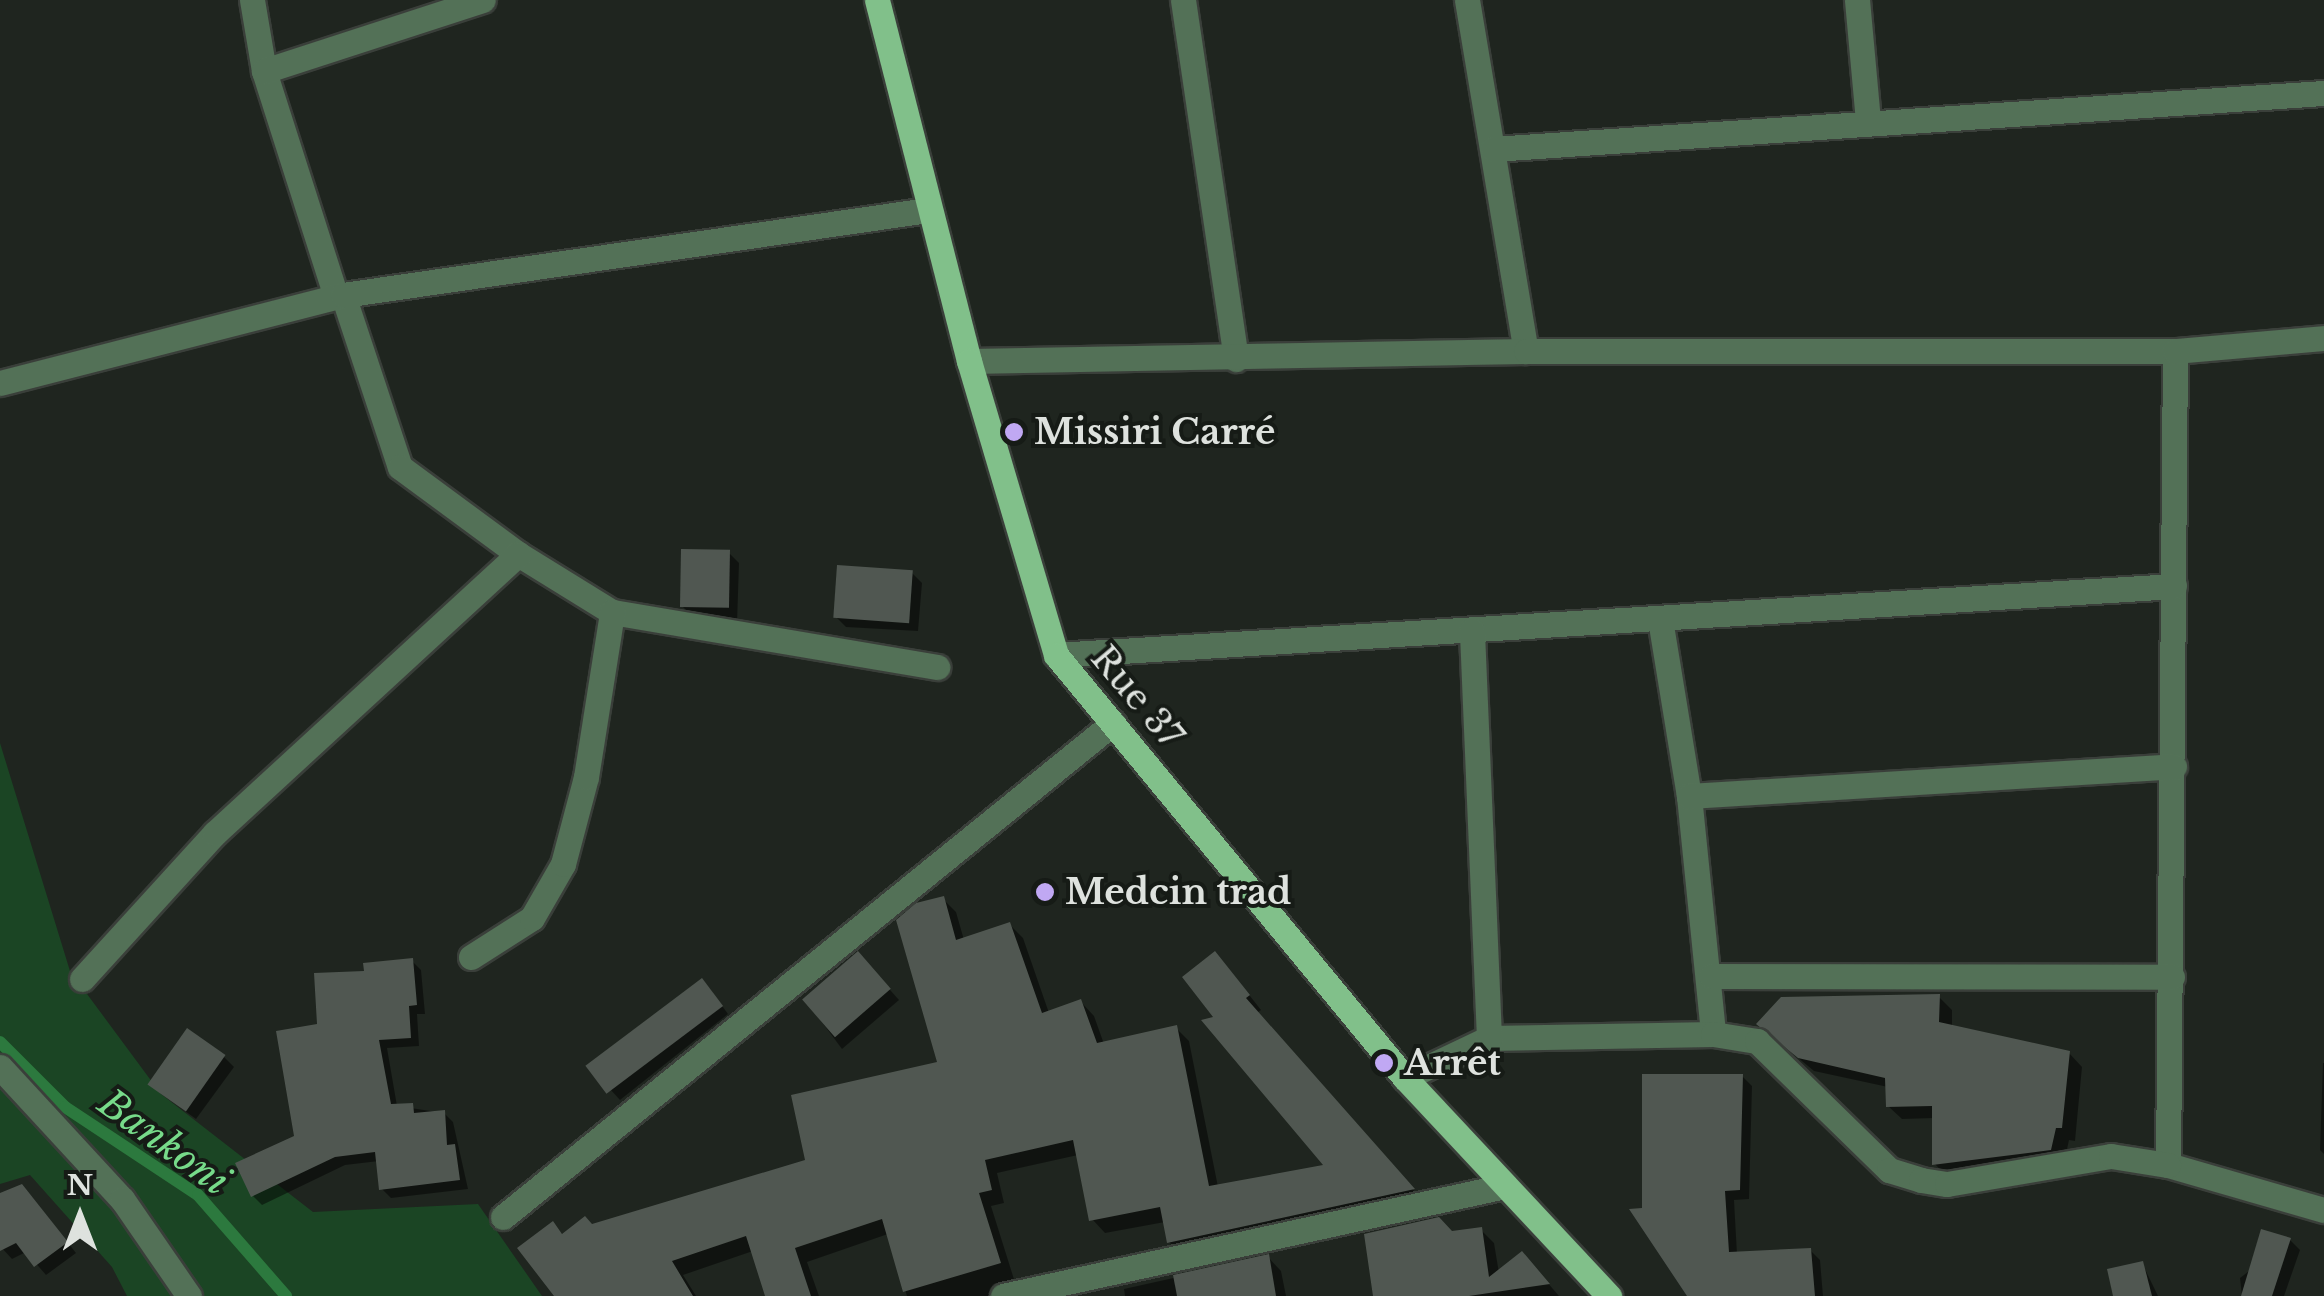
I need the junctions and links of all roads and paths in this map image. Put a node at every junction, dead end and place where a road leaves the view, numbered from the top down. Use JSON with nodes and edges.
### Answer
{"nodes":[{"id":1,"x":252,"y":0,"type":"edge"},
{"id":2,"x":483,"y":0,"type":"edge"},
{"id":3,"x":877,"y":0,"type":"edge"},
{"id":4,"x":1183,"y":0,"type":"edge"},
{"id":5,"x":1467,"y":0,"type":"edge"},
{"id":6,"x":1857,"y":0,"type":"edge"},
{"id":7,"x":264,"y":71,"type":"junction"},
{"id":8,"x":2324,"y":93,"type":"edge"},
{"id":9,"x":1868,"y":120,"type":"junction"},
{"id":10,"x":1493,"y":149,"type":"junction"},
{"id":11,"x":928,"y":210,"type":"junction"},
{"id":12,"x":339,"y":296,"type":"junction"},
{"id":13,"x":2324,"y":338,"type":"edge"},
{"id":14,"x":1526,"y":350,"type":"junction"},
{"id":15,"x":2175,"y":351,"type":"junction"},
{"id":16,"x":1236,"y":359,"type":"junction"},
{"id":17,"x":968,"y":361,"type":"junction"},
{"id":18,"x":0,"y":383,"type":"edge"},
{"id":19,"x":518,"y":554,"type":"junction"},
{"id":20,"x":2174,"y":586,"type":"junction"},
{"id":21,"x":612,"y":612,"type":"junction"},
{"id":22,"x":1660,"y":619,"type":"junction"},
{"id":23,"x":1472,"y":630,"type":"junction"},
{"id":24,"x":1056,"y":654,"type":"junction"},
{"id":25,"x":937,"y":667,"type":"dead end"},
{"id":26,"x":1113,"y":723,"type":"junction"},
{"id":27,"x":2174,"y":766,"type":"junction"},
{"id":28,"x":1689,"y":796,"type":"junction"},
{"id":29,"x":471,"y":956,"type":"dead end"},
{"id":30,"x":1711,"y":976,"type":"junction"},
{"id":31,"x":2172,"y":977,"type":"junction"},
{"id":32,"x":82,"y":979,"type":"dead end"},
{"id":33,"x":1713,"y":1034,"type":"junction"},
{"id":34,"x":1489,"y":1038,"type":"junction"},
{"id":35,"x":0,"y":1068,"type":"edge"},
{"id":36,"x":1406,"y":1078,"type":"junction"},
{"id":37,"x":2168,"y":1165,"type":"junction"},
{"id":38,"x":1505,"y":1186,"type":"junction"},
{"id":39,"x":2324,"y":1210,"type":"edge"},
{"id":40,"x":503,"y":1216,"type":"dead end"},
{"id":41,"x":190,"y":1296,"type":"edge"},
{"id":42,"x":1003,"y":1296,"type":"edge"},
{"id":43,"x":1609,"y":1296,"type":"edge"}],
"edges":[{"from":1,"to":7,"type":"street"},
{"from":2,"to":7,"type":"street"},
{"from":3,"to":11,"type":"main road","name":"Rue 37"},
{"from":4,"to":16,"type":"street"},
{"from":5,"to":10,"type":"street"},
{"from":6,"to":9,"type":"street"},
{"from":7,"to":12,"type":"street"},
{"from":8,"to":9,"type":"street"},
{"from":9,"to":10,"type":"street"},
{"from":10,"to":14,"type":"street"},
{"from":11,"to":12,"type":"street"},
{"from":11,"to":17,"type":"main road","name":"Rue 37"},
{"from":12,"to":18,"type":"street"},
{"from":12,"to":19,"type":"street"},
{"from":13,"to":15,"type":"street"},
{"from":14,"to":15,"type":"street"},
{"from":14,"to":16,"type":"street"},
{"from":15,"to":20,"type":"street"},
{"from":16,"to":17,"type":"street"},
{"from":17,"to":24,"type":"main road","name":"Rue 37"},
{"from":19,"to":21,"type":"street"},
{"from":19,"to":32,"type":"street"},
{"from":20,"to":22,"type":"street"},
{"from":20,"to":27,"type":"street"},
{"from":21,"to":25,"type":"street"},
{"from":21,"to":29,"type":"street"},
{"from":22,"to":23,"type":"street"},
{"from":22,"to":28,"type":"street"},
{"from":23,"to":24,"type":"street"},
{"from":23,"to":34,"type":"street"},
{"from":24,"to":26,"type":"main road","name":"Rue 37"},
{"from":26,"to":36,"type":"main road","name":"Rue 37"},
{"from":26,"to":40,"type":"street"},
{"from":27,"to":28,"type":"street"},
{"from":27,"to":31,"type":"street"},
{"from":28,"to":30,"type":"street"},
{"from":30,"to":31,"type":"street"},
{"from":30,"to":33,"type":"street"},
{"from":31,"to":37,"type":"street"},
{"from":33,"to":34,"type":"street"},
{"from":33,"to":37,"type":"street"},
{"from":34,"to":36,"type":"street"},
{"from":35,"to":41,"type":"street"},
{"from":36,"to":38,"type":"main road","name":"Rue 37"},
{"from":37,"to":39,"type":"street"},
{"from":38,"to":42,"type":"street"},
{"from":38,"to":43,"type":"main road","name":"Rue 37"}]}
